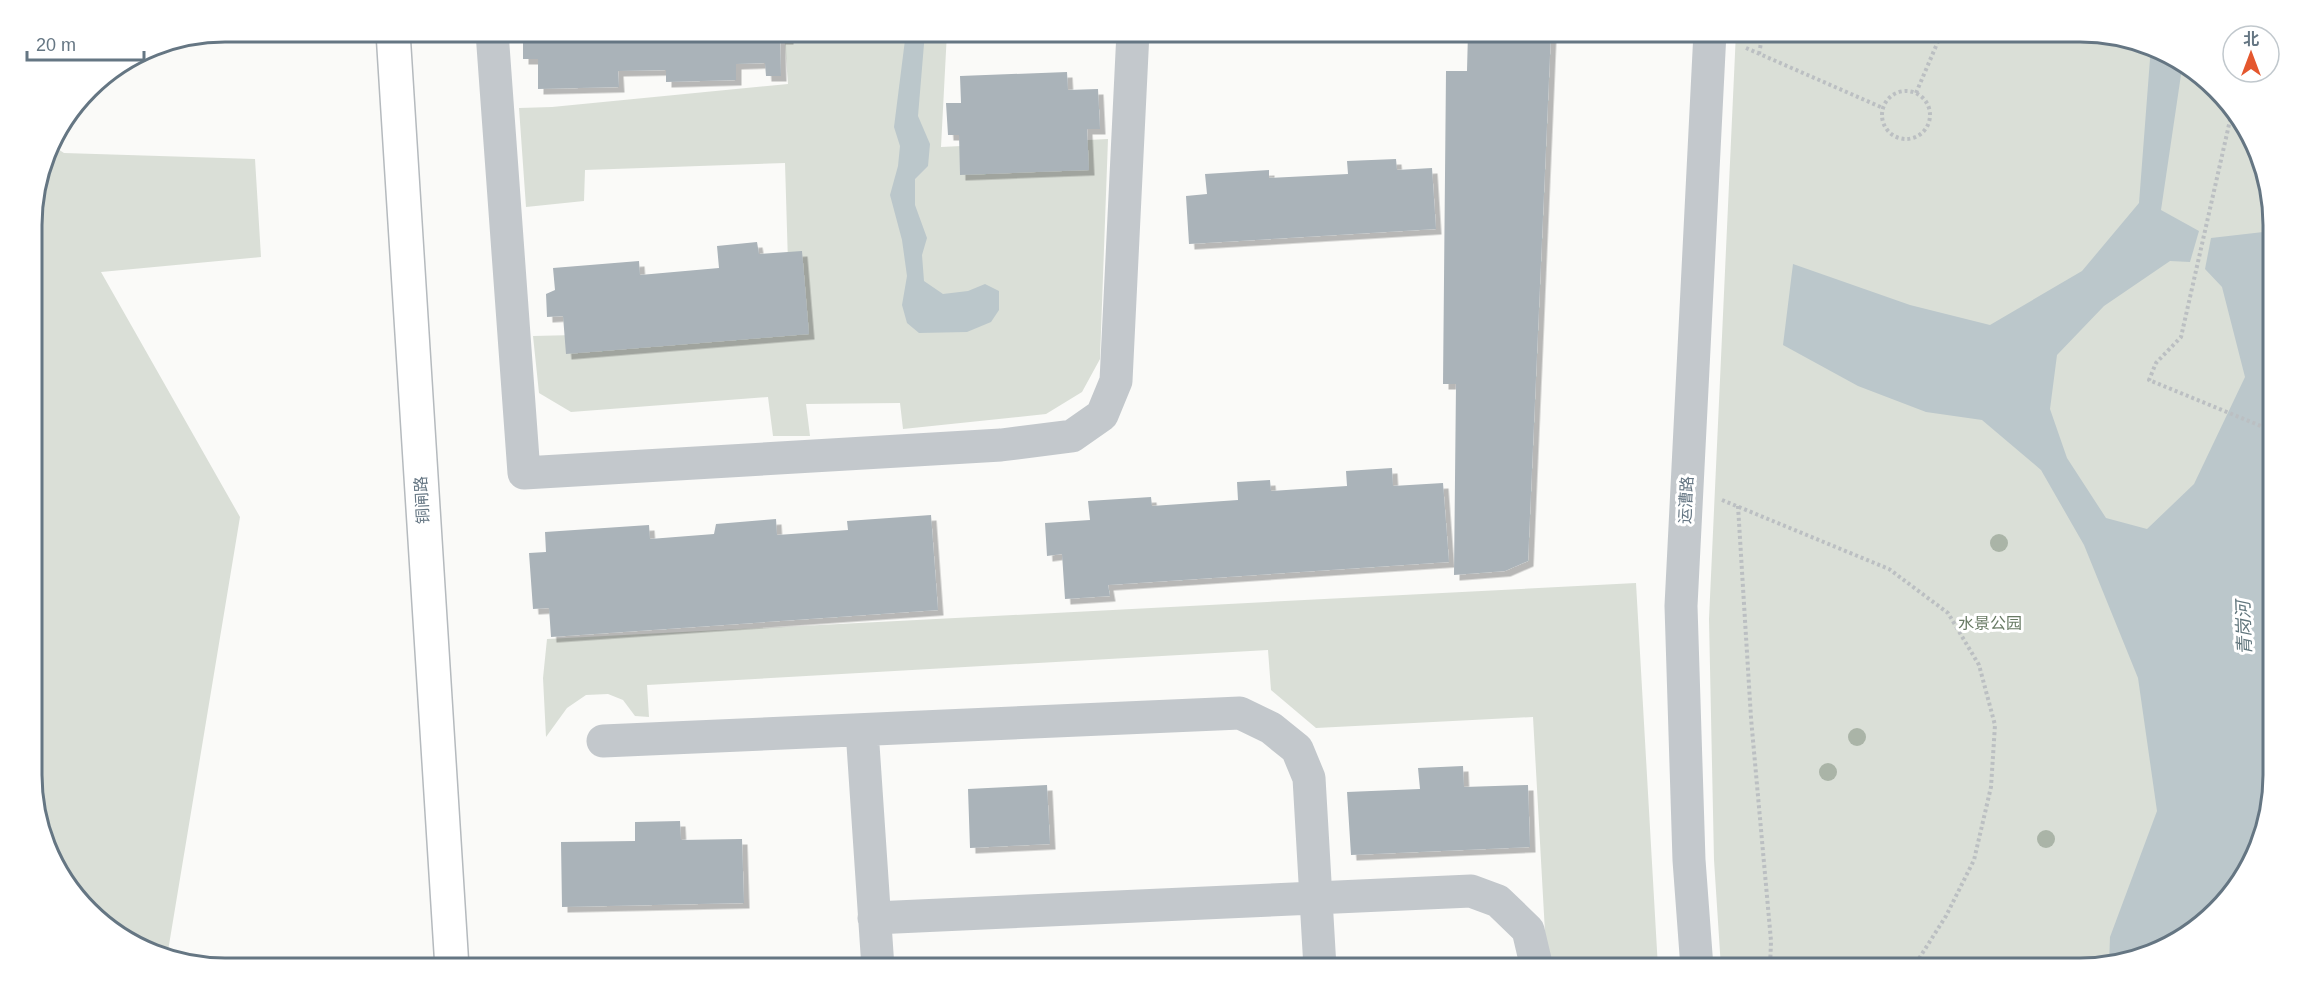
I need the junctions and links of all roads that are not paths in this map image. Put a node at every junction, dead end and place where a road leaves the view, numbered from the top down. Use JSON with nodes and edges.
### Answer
{"nodes":[{"id":1,"x":394,"y":42,"type":"edge"},
{"id":2,"x":493,"y":42,"type":"edge"},
{"id":3,"x":1133,"y":42,"type":"edge"},
{"id":4,"x":1709,"y":42,"type":"edge"},
{"id":5,"x":862,"y":730,"type":"junction"},
{"id":6,"x":603,"y":741,"type":"dead end"},
{"id":7,"x":1316,"y":898,"type":"junction"},
{"id":8,"x":874,"y":918,"type":"junction"},
{"id":9,"x":451,"y":958,"type":"edge"},
{"id":10,"x":877,"y":958,"type":"edge"},
{"id":11,"x":1319,"y":958,"type":"edge"},
{"id":12,"x":1535,"y":958,"type":"edge"},
{"id":13,"x":1695,"y":958,"type":"edge"}],
"edges":[{"from":1,"to":9,"type":"main road","name":"铜闸路"},
{"from":2,"to":3,"type":"street"},
{"from":4,"to":13,"type":"street","name":"运漕路"},
{"from":5,"to":6,"type":"street"},
{"from":5,"to":7,"type":"street"},
{"from":5,"to":8,"type":"street"},
{"from":7,"to":8,"type":"street"},
{"from":7,"to":11,"type":"street"},
{"from":7,"to":12,"type":"street"},
{"from":8,"to":10,"type":"street"}]}
